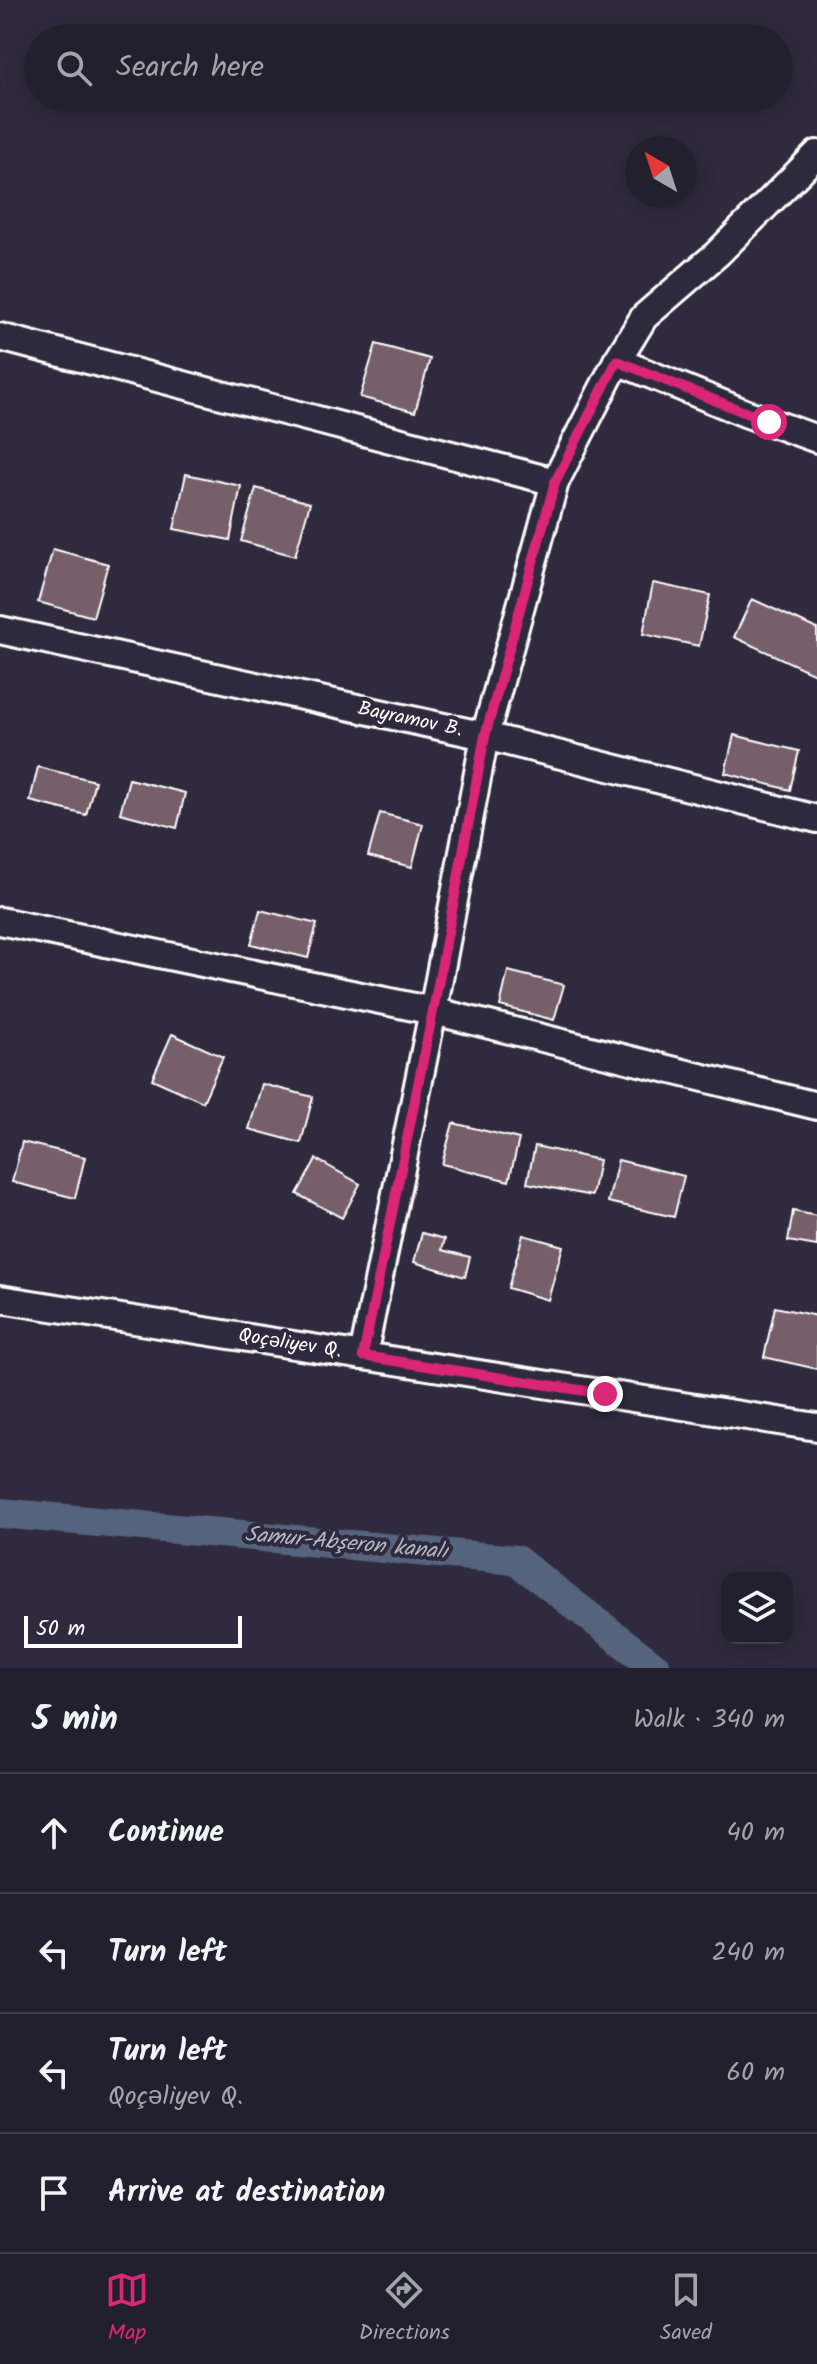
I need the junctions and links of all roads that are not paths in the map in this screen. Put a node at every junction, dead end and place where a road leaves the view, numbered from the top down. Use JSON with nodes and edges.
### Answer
{"nodes":[{"id":1,"x":817,"y":154,"type":"edge"},
{"id":2,"x":0,"y":337,"type":"edge"},
{"id":3,"x":617,"y":361,"type":"junction"},
{"id":4,"x":817,"y":439,"type":"edge"},
{"id":5,"x":555,"y":482,"type":"junction"},
{"id":6,"x":0,"y":630,"type":"edge"},
{"id":7,"x":485,"y":736,"type":"junction"},
{"id":8,"x":817,"y":819,"type":"edge"},
{"id":9,"x":0,"y":921,"type":"edge"},
{"id":10,"x":433,"y":1011,"type":"junction"},
{"id":11,"x":817,"y":1106,"type":"edge"},
{"id":12,"x":0,"y":1299,"type":"edge"},
{"id":13,"x":363,"y":1356,"type":"junction"},
{"id":14,"x":817,"y":1427,"type":"edge"}],
"edges":[{"from":1,"to":3,"type":"street"},
{"from":2,"to":5,"type":"street"},
{"from":3,"to":4,"type":"street"},
{"from":3,"to":5,"type":"street"},
{"from":5,"to":7,"type":"street"},
{"from":6,"to":7,"type":"street","name":"Bayramov B."},
{"from":7,"to":8,"type":"street","name":"Bayramov B."},
{"from":7,"to":10,"type":"street"},
{"from":9,"to":10,"type":"street"},
{"from":10,"to":11,"type":"street"},
{"from":10,"to":13,"type":"street"},
{"from":12,"to":13,"type":"street","name":"Qoçəliyev Q."},
{"from":13,"to":14,"type":"street","name":"Qoçəliyev Q."}]}
